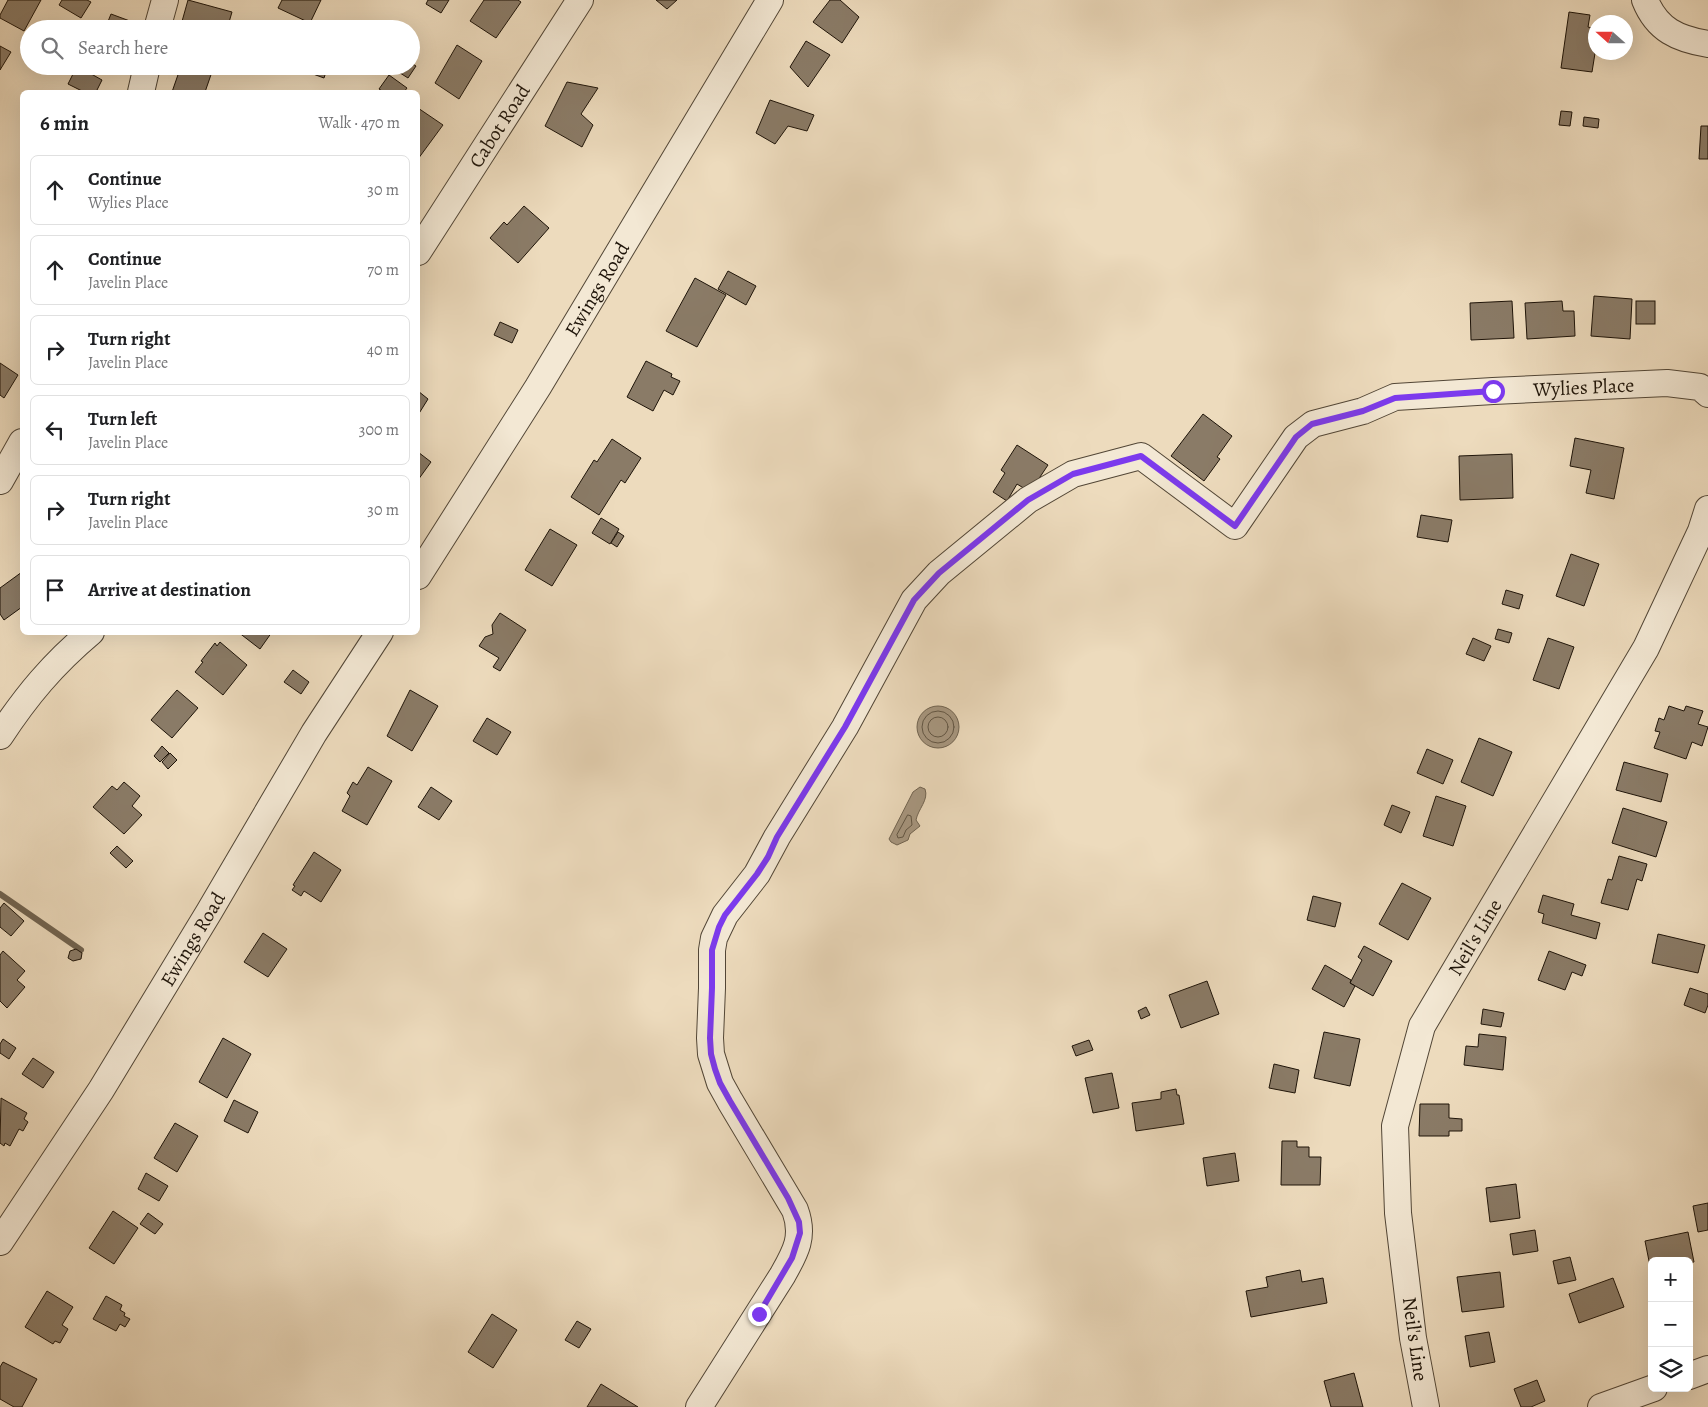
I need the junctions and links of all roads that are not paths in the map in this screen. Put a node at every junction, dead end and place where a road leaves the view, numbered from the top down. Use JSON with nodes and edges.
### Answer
{"nodes":[{"id":1,"x":164,"y":0,"type":"edge"},
{"id":2,"x":580,"y":0,"type":"edge"},
{"id":3,"x":770,"y":0,"type":"edge"},
{"id":4,"x":1645,"y":0,"type":"edge"},
{"id":5,"x":159,"y":20,"type":"edge"},
{"id":6,"x":1708,"y":44,"type":"edge"},
{"id":7,"x":145,"y":75,"type":"edge"},
{"id":8,"x":141,"y":90,"type":"edge"},
{"id":9,"x":420,"y":249,"type":"edge"},
{"id":10,"x":1708,"y":394,"type":"edge"},
{"id":11,"x":20,"y":445,"type":"edge"},
{"id":12,"x":0,"y":480,"type":"edge"},
{"id":13,"x":1708,"y":509,"type":"edge"},
{"id":14,"x":420,"y":573,"type":"edge"},
{"id":15,"x":87,"y":635,"type":"edge"},
{"id":16,"x":378,"y":635,"type":"edge"},
{"id":17,"x":0,"y":736,"type":"edge"},
{"id":18,"x":0,"y":1242,"type":"edge"},
{"id":19,"x":1708,"y":1369,"type":"edge"},
{"id":20,"x":1693,"y":1375,"type":"edge"},
{"id":21,"x":1648,"y":1390,"type":"edge"},
{"id":22,"x":699,"y":1407,"type":"edge"},
{"id":23,"x":1426,"y":1407,"type":"edge"},
{"id":24,"x":1601,"y":1407,"type":"edge"}],
"edges":[{"from":1,"to":5,"type":"street"},
{"from":2,"to":9,"type":"street","name":"Cabot Road"},
{"from":3,"to":14,"type":"street","name":"Ewings Road"},
{"from":4,"to":6,"type":"street"},
{"from":7,"to":8,"type":"street"},
{"from":10,"to":22,"type":"street","name":"Wylies Place"},
{"from":11,"to":12,"type":"street"},
{"from":13,"to":23,"type":"street","name":"Neil's Line"},
{"from":15,"to":17,"type":"street"},
{"from":16,"to":18,"type":"street","name":"Ewings Road"},
{"from":19,"to":20,"type":"street"},
{"from":21,"to":24,"type":"street"}]}
